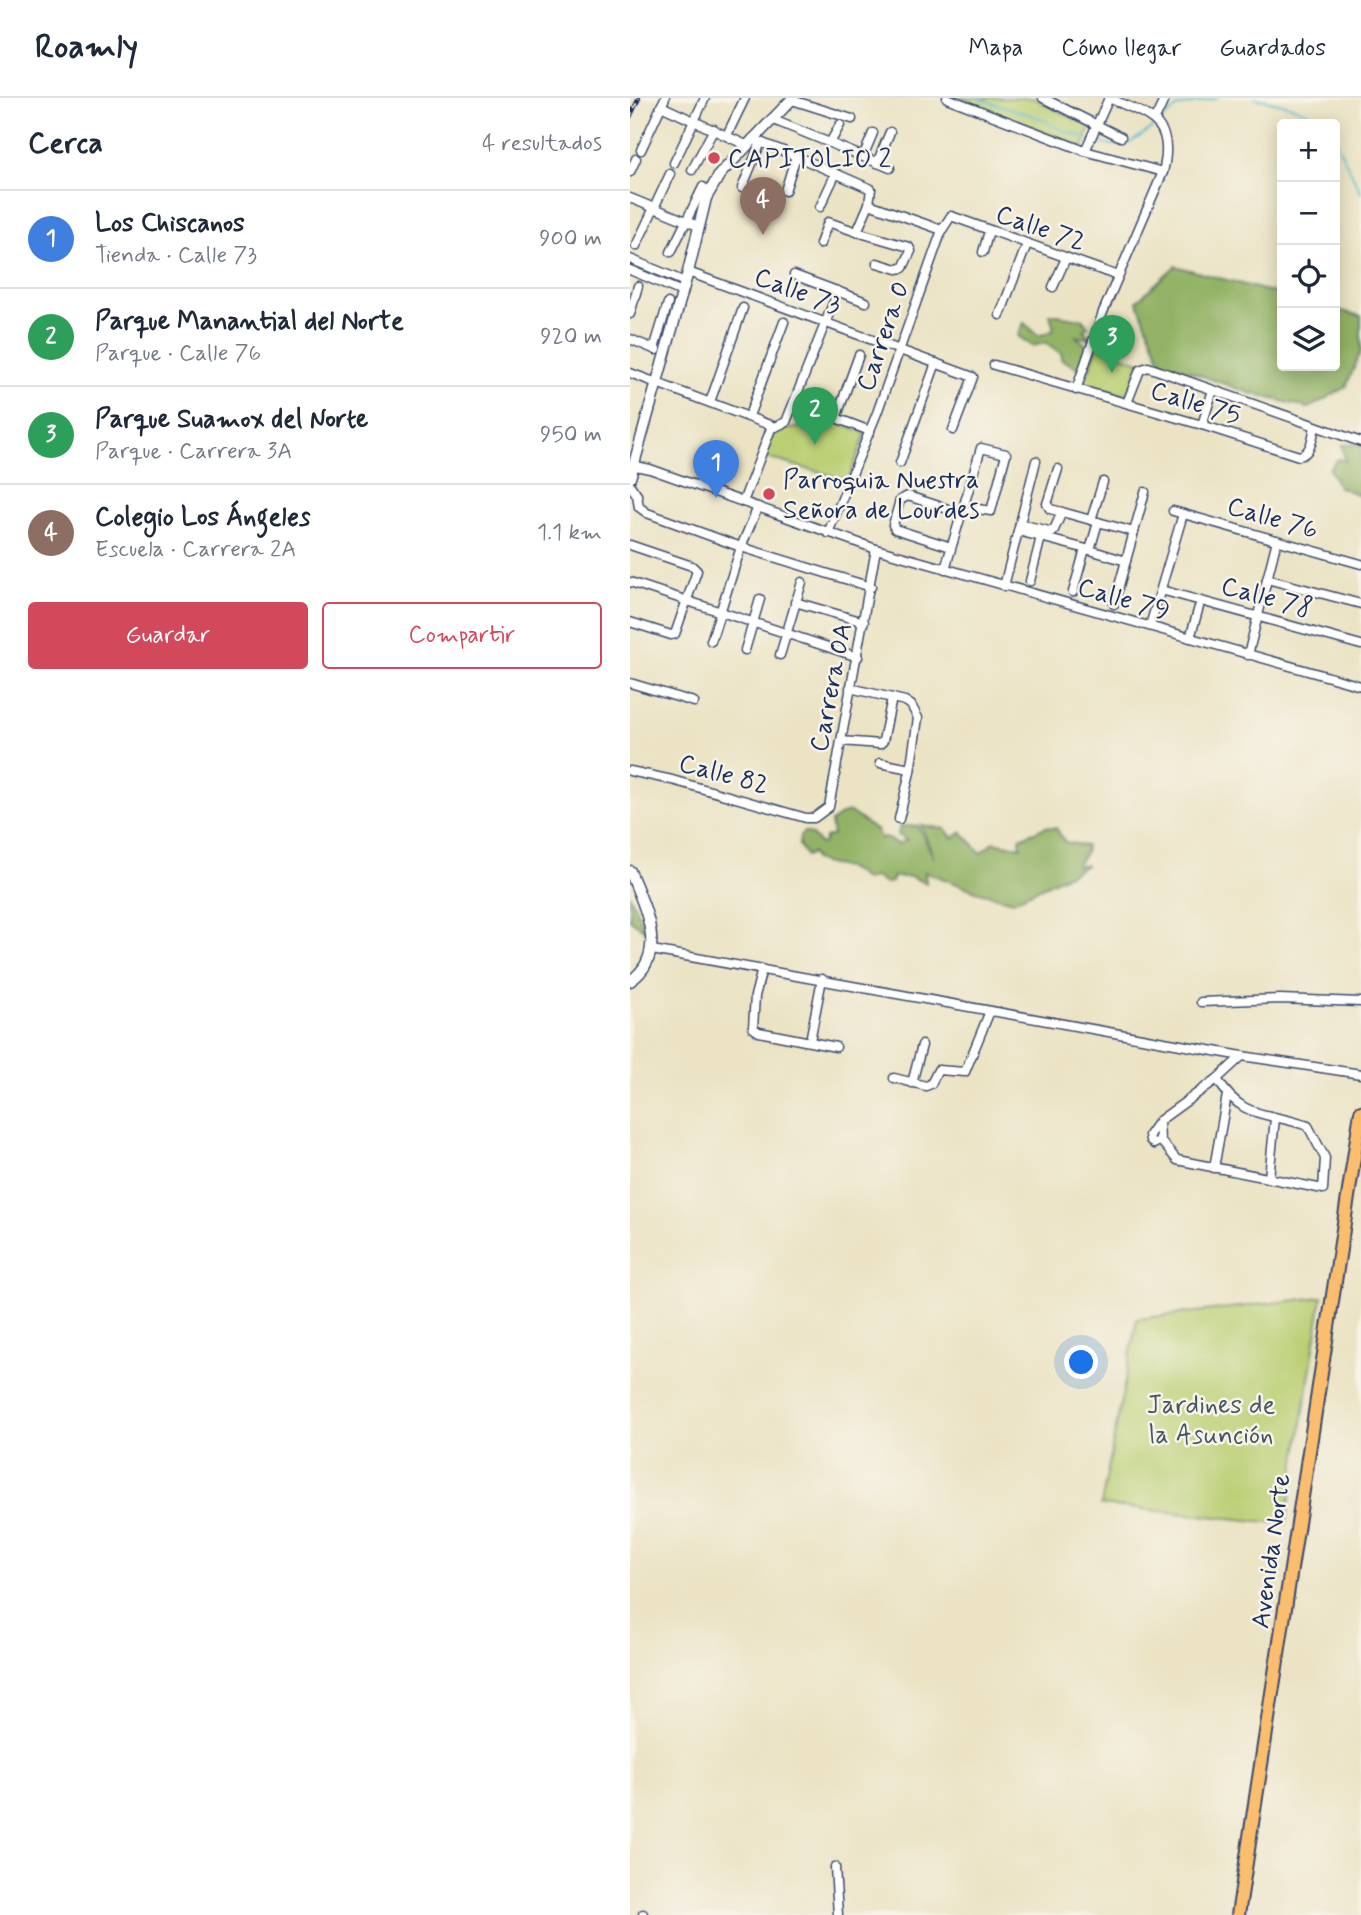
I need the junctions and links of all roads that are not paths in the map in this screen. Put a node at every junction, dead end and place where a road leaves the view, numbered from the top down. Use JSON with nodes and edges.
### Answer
{"nodes":[{"id":1,"x":705,"y":98,"type":"edge"},
{"id":2,"x":744,"y":98,"type":"edge"},
{"id":3,"x":947,"y":98,"type":"edge"},
{"id":4,"x":1044,"y":98,"type":"edge"},
{"id":5,"x":1109,"y":98,"type":"edge"},
{"id":6,"x":793,"y":99,"type":"edge"},
{"id":7,"x":1163,"y":99,"type":"edge"},
{"id":8,"x":663,"y":102,"type":"edge"},
{"id":9,"x":771,"y":119,"type":"junction"},
{"id":10,"x":852,"y":119,"type":"dead end"},
{"id":11,"x":1154,"y":119,"type":"junction"},
{"id":12,"x":693,"y":120,"type":"junction"},
{"id":13,"x":840,"y":125,"type":"dead end"},
{"id":14,"x":1095,"y":128,"type":"junction"},
{"id":15,"x":714,"y":129,"type":"junction"},
{"id":16,"x":890,"y":132,"type":"dead end"},
{"id":17,"x":873,"y":133,"type":"dead end"},
{"id":18,"x":727,"y":135,"type":"junction"},
{"id":19,"x":1121,"y":137,"type":"dead end"},
{"id":20,"x":753,"y":142,"type":"junction"},
{"id":21,"x":831,"y":144,"type":"junction"},
{"id":22,"x":1086,"y":147,"type":"junction"},
{"id":23,"x":641,"y":150,"type":"dead end"},
{"id":24,"x":796,"y":156,"type":"junction"},
{"id":25,"x":863,"y":157,"type":"junction"},
{"id":26,"x":636,"y":159,"type":"dead end"},
{"id":27,"x":674,"y":163,"type":"dead end"},
{"id":28,"x":877,"y":163,"type":"junction"},
{"id":29,"x":890,"y":168,"type":"dead end"},
{"id":30,"x":692,"y":170,"type":"dead end"},
{"id":31,"x":630,"y":172,"type":"edge"},
{"id":32,"x":1163,"y":172,"type":"junction"},
{"id":33,"x":670,"y":174,"type":"dead end"},
{"id":34,"x":835,"y":175,"type":"junction"},
{"id":35,"x":703,"y":187,"type":"dead end"},
{"id":36,"x":742,"y":188,"type":"dead end"},
{"id":37,"x":785,"y":191,"type":"dead end"},
{"id":38,"x":630,"y":198,"type":"edge"},
{"id":39,"x":869,"y":204,"type":"junction"},
{"id":40,"x":653,"y":207,"type":"junction"},
{"id":41,"x":820,"y":207,"type":"dead end"},
{"id":42,"x":951,"y":216,"type":"joint"},
{"id":43,"x":687,"y":220,"type":"junction"},
{"id":44,"x":698,"y":226,"type":"junction"},
{"id":45,"x":942,"y":230,"type":"junction"},
{"id":46,"x":989,"y":231,"type":"junction"},
{"id":47,"x":857,"y":232,"type":"junction"},
{"id":48,"x":820,"y":244,"type":"dead end"},
{"id":49,"x":1027,"y":244,"type":"junction"},
{"id":50,"x":636,"y":246,"type":"dead end"},
{"id":51,"x":671,"y":252,"type":"dead end"},
{"id":52,"x":983,"y":252,"type":"dead end"},
{"id":53,"x":1066,"y":258,"type":"junction"},
{"id":54,"x":630,"y":259,"type":"edge"},
{"id":55,"x":877,"y":263,"type":"dead end"},
{"id":56,"x":630,"y":270,"type":"edge"},
{"id":57,"x":794,"y":275,"type":"dead end"},
{"id":58,"x":1118,"y":276,"type":"junction"},
{"id":59,"x":685,"y":282,"type":"junction"},
{"id":60,"x":638,"y":286,"type":"dead end"},
{"id":61,"x":1053,"y":287,"type":"dead end"},
{"id":62,"x":838,"y":291,"type":"junction"},
{"id":63,"x":866,"y":302,"type":"dead end"},
{"id":64,"x":667,"y":303,"type":"dead end"},
{"id":65,"x":743,"y":308,"type":"dead end"},
{"id":66,"x":630,"y":314,"type":"edge"},
{"id":67,"x":1000,"y":315,"type":"dead end"},
{"id":68,"x":784,"y":322,"type":"dead end"},
{"id":69,"x":826,"y":323,"type":"junction"},
{"id":70,"x":630,"y":339,"type":"edge"},
{"id":71,"x":654,"y":349,"type":"junction"},
{"id":72,"x":899,"y":349,"type":"junction"},
{"id":73,"x":666,"y":353,"type":"junction"},
{"id":74,"x":859,"y":355,"type":"dead end"},
{"id":75,"x":936,"y":363,"type":"junction"},
{"id":76,"x":994,"y":365,"type":"dead end"},
{"id":77,"x":630,"y":373,"type":"edge"},
{"id":78,"x":658,"y":382,"type":"junction"},
{"id":79,"x":1076,"y":390,"type":"junction"},
{"id":80,"x":1213,"y":390,"type":"junction"},
{"id":81,"x":710,"y":402,"type":"junction"},
{"id":82,"x":794,"y":402,"type":"junction"},
{"id":83,"x":1127,"y":403,"type":"junction"},
{"id":84,"x":748,"y":416,"type":"junction"},
{"id":85,"x":836,"y":418,"type":"junction"},
{"id":86,"x":1202,"y":425,"type":"junction"},
{"id":87,"x":777,"y":426,"type":"junction"},
{"id":88,"x":1315,"y":427,"type":"junction"},
{"id":89,"x":953,"y":430,"type":"dead end"},
{"id":90,"x":870,"y":431,"type":"junction"},
{"id":91,"x":1361,"y":442,"type":"edge"},
{"id":92,"x":1036,"y":461,"type":"dead end"},
{"id":93,"x":900,"y":463,"type":"dead end"},
{"id":94,"x":633,"y":465,"type":"edge"},
{"id":95,"x":1058,"y":469,"type":"dead end"},
{"id":96,"x":630,"y":478,"type":"edge"},
{"id":97,"x":1103,"y":482,"type":"dead end"},
{"id":98,"x":630,"y":485,"type":"edge"},
{"id":99,"x":1145,"y":492,"type":"dead end"},
{"id":100,"x":743,"y":502,"type":"junction"},
{"id":101,"x":758,"y":507,"type":"junction"},
{"id":102,"x":1173,"y":511,"type":"dead end"},
{"id":103,"x":1062,"y":512,"type":"junction"},
{"id":104,"x":960,"y":513,"type":"junction"},
{"id":105,"x":1183,"y":514,"type":"junction"},
{"id":106,"x":1095,"y":521,"type":"junction"},
{"id":107,"x":1019,"y":528,"type":"junction"},
{"id":108,"x":1134,"y":532,"type":"junction"},
{"id":109,"x":828,"y":533,"type":"junction"},
{"id":110,"x":1041,"y":537,"type":"junction"},
{"id":111,"x":1277,"y":540,"type":"junction"},
{"id":112,"x":630,"y":545,"type":"edge"},
{"id":113,"x":741,"y":547,"type":"junction"},
{"id":114,"x":951,"y":547,"type":"junction"},
{"id":115,"x":876,"y":549,"type":"junction"},
{"id":116,"x":1088,"y":550,"type":"junction"},
{"id":117,"x":1126,"y":561,"type":"junction"},
{"id":118,"x":1361,"y":564,"type":"edge"},
{"id":119,"x":945,"y":569,"type":"junction"},
{"id":120,"x":1267,"y":579,"type":"junction"},
{"id":121,"x":1030,"y":581,"type":"dead end"},
{"id":122,"x":630,"y":582,"type":"edge"},
{"id":123,"x":802,"y":582,"type":"dead end"},
{"id":124,"x":1004,"y":586,"type":"junction"},
{"id":125,"x":871,"y":587,"type":"junction"},
{"id":126,"x":1161,"y":590,"type":"junction"},
{"id":127,"x":1073,"y":592,"type":"dead end"},
{"id":128,"x":760,"y":599,"type":"dead end"},
{"id":129,"x":687,"y":600,"type":"junction"},
{"id":130,"x":795,"y":602,"type":"junction"},
{"id":131,"x":1114,"y":604,"type":"dead end"},
{"id":132,"x":1361,"y":604,"type":"edge"},
{"id":133,"x":1199,"y":607,"type":"dead end"},
{"id":134,"x":721,"y":611,"type":"junction"},
{"id":135,"x":1258,"y":615,"type":"junction"},
{"id":136,"x":630,"y":622,"type":"edge"},
{"id":137,"x":864,"y":622,"type":"junction"},
{"id":138,"x":754,"y":623,"type":"junction"},
{"id":139,"x":1150,"y":626,"type":"junction"},
{"id":140,"x":786,"y":634,"type":"junction"},
{"id":141,"x":1190,"y":638,"type":"junction"},
{"id":142,"x":711,"y":641,"type":"dead end"},
{"id":143,"x":1361,"y":645,"type":"edge"},
{"id":144,"x":745,"y":650,"type":"dead end"},
{"id":145,"x":779,"y":655,"type":"dead end"},
{"id":146,"x":1248,"y":655,"type":"junction"},
{"id":147,"x":858,"y":657,"type":"junction"},
{"id":148,"x":630,"y":683,"type":"edge"},
{"id":149,"x":1361,"y":686,"type":"edge"},
{"id":150,"x":850,"y":688,"type":"junction"},
{"id":151,"x":892,"y":698,"type":"junction"},
{"id":152,"x":694,"y":702,"type":"dead end"},
{"id":153,"x":841,"y":741,"type":"junction"},
{"id":154,"x":880,"y":763,"type":"dead end"},
{"id":155,"x":910,"y":769,"type":"junction"},
{"id":156,"x":630,"y":771,"type":"edge"},
{"id":157,"x":806,"y":818,"type":"joint"},
{"id":158,"x":899,"y":819,"type":"dead end"},
{"id":159,"x":630,"y":872,"type":"edge"},
{"id":160,"x":652,"y":950,"type":"junction"},
{"id":161,"x":762,"y":969,"type":"junction"},
{"id":162,"x":822,"y":979,"type":"junction"},
{"id":163,"x":630,"y":981,"type":"edge"},
{"id":164,"x":1201,"y":1002,"type":"dead end"},
{"id":165,"x":1361,"y":1002,"type":"edge"},
{"id":166,"x":990,"y":1011,"type":"junction"},
{"id":167,"x":810,"y":1041,"type":"junction"},
{"id":168,"x":922,"y":1045,"type":"dead end"},
{"id":169,"x":836,"y":1047,"type":"dead end"},
{"id":170,"x":1242,"y":1056,"type":"junction"},
{"id":171,"x":1361,"y":1074,"type":"edge"},
{"id":172,"x":894,"y":1078,"type":"dead end"},
{"id":173,"x":1217,"y":1079,"type":"junction"},
{"id":174,"x":912,"y":1083,"type":"junction"},
{"id":175,"x":1227,"y":1095,"type":"junction"},
{"id":176,"x":1361,"y":1112,"type":"edge"},
{"id":177,"x":1275,"y":1118,"type":"junction"},
{"id":178,"x":1361,"y":1141,"type":"edge"},
{"id":179,"x":1214,"y":1168,"type":"junction"},
{"id":180,"x":1269,"y":1178,"type":"junction"},
{"id":181,"x":835,"y":1867,"type":"dead end"},
{"id":182,"x":838,"y":1915,"type":"edge"},
{"id":183,"x":1238,"y":1915,"type":"edge"},
{"id":184,"x":1246,"y":1915,"type":"edge"}],
"edges":[{"from":1,"to":12,"type":"street"},
{"from":2,"to":18,"type":"street"},
{"from":3,"to":22,"type":"street"},
{"from":4,"to":14,"type":"street"},
{"from":5,"to":11,"type":"street"},
{"from":5,"to":14,"type":"street"},
{"from":6,"to":9,"type":"street"},
{"from":6,"to":10,"type":"street"},
{"from":7,"to":11,"type":"street"},
{"from":8,"to":12,"type":"street"},
{"from":8,"to":23,"type":"street"},
{"from":9,"to":20,"type":"street"},
{"from":9,"to":21,"type":"street"},
{"from":11,"to":32,"type":"street"},
{"from":12,"to":15,"type":"street"},
{"from":12,"to":27,"type":"street"},
{"from":13,"to":21,"type":"street"},
{"from":14,"to":19,"type":"street"},
{"from":14,"to":22,"type":"street"},
{"from":15,"to":18,"type":"street"},
{"from":15,"to":30,"type":"street"},
{"from":16,"to":28,"type":"street"},
{"from":17,"to":25,"type":"street"},
{"from":18,"to":20,"type":"street"},
{"from":20,"to":24,"type":"street"},
{"from":20,"to":36,"type":"street"},
{"from":20,"to":44,"type":"street"},
{"from":21,"to":25,"type":"street"},
{"from":22,"to":32,"type":"street"},
{"from":24,"to":34,"type":"street"},
{"from":24,"to":37,"type":"street"},
{"from":25,"to":28,"type":"street"},
{"from":26,"to":31,"type":"street"},
{"from":28,"to":29,"type":"street"},
{"from":32,"to":58,"type":"street"},
{"from":33,"to":40,"type":"street"},
{"from":34,"to":39,"type":"street"},
{"from":34,"to":41,"type":"street"},
{"from":35,"to":43,"type":"street"},
{"from":38,"to":40,"type":"street"},
{"from":39,"to":45,"type":"street"},
{"from":39,"to":47,"type":"street"},
{"from":40,"to":43,"type":"street"},
{"from":40,"to":50,"type":"street"},
{"from":42,"to":45,"type":"street","name":"Carrera 0"},
{"from":42,"to":46,"type":"street","name":"Calle 72"},
{"from":43,"to":44,"type":"street"},
{"from":43,"to":51,"type":"street"},
{"from":44,"to":59,"type":"street"},
{"from":45,"to":72,"type":"street","name":"Carrera 0"},
{"from":46,"to":49,"type":"street","name":"Calle 72"},
{"from":46,"to":52,"type":"street"},
{"from":47,"to":48,"type":"street"},
{"from":47,"to":55,"type":"street"},
{"from":49,"to":53,"type":"street","name":"Calle 72"},
{"from":49,"to":67,"type":"street"},
{"from":53,"to":58,"type":"street","name":"Calle 72"},
{"from":53,"to":61,"type":"street"},
{"from":54,"to":59,"type":"street"},
{"from":56,"to":59,"type":"street"},
{"from":57,"to":62,"type":"street"},
{"from":58,"to":79,"type":"street"},
{"from":59,"to":69,"type":"street","name":"Calle 73"},
{"from":59,"to":73,"type":"street"},
{"from":60,"to":66,"type":"street"},
{"from":62,"to":63,"type":"street"},
{"from":62,"to":69,"type":"street"},
{"from":64,"to":71,"type":"street"},
{"from":65,"to":81,"type":"street"},
{"from":68,"to":84,"type":"street"},
{"from":69,"to":72,"type":"street","name":"Calle 73"},
{"from":69,"to":82,"type":"street"},
{"from":70,"to":71,"type":"street"},
{"from":71,"to":73,"type":"street"},
{"from":72,"to":75,"type":"street","name":"Calle 73"},
{"from":72,"to":90,"type":"street","name":"Carrera 0"},
{"from":73,"to":78,"type":"street"},
{"from":74,"to":85,"type":"street"},
{"from":75,"to":89,"type":"street","name":"Calle 73"},
{"from":75,"to":93,"type":"street"},
{"from":76,"to":79,"type":"street","name":"Calle 75"},
{"from":77,"to":78,"type":"street"},
{"from":78,"to":81,"type":"street"},
{"from":78,"to":94,"type":"street"},
{"from":79,"to":83,"type":"street","name":"Calle 75"},
{"from":80,"to":83,"type":"street"},
{"from":80,"to":86,"type":"street"},
{"from":80,"to":88,"type":"street"},
{"from":81,"to":84,"type":"street"},
{"from":82,"to":85,"type":"street"},
{"from":82,"to":87,"type":"street"},
{"from":83,"to":86,"type":"street","name":"Calle 75"},
{"from":84,"to":87,"type":"street"},
{"from":85,"to":90,"type":"street"},
{"from":86,"to":88,"type":"street","name":"Calle 75"},
{"from":87,"to":100,"type":"street"},
{"from":88,"to":91,"type":"street"},
{"from":90,"to":109,"type":"street","name":"Carrera 0"},
{"from":92,"to":107,"type":"street"},
{"from":94,"to":96,"type":"street"},
{"from":94,"to":100,"type":"street"},
{"from":95,"to":103,"type":"street"},
{"from":97,"to":106,"type":"street"},
{"from":98,"to":113,"type":"street"},
{"from":99,"to":108,"type":"street"},
{"from":100,"to":101,"type":"street"},
{"from":101,"to":109,"type":"street"},
{"from":101,"to":113,"type":"street"},
{"from":102,"to":105,"type":"street","name":"Calle 76"},
{"from":103,"to":106,"type":"street"},
{"from":103,"to":107,"type":"street"},
{"from":104,"to":104,"type":"street"},
{"from":104,"to":114,"type":"street"},
{"from":104,"to":114,"type":"street"},
{"from":105,"to":111,"type":"street","name":"Calle 76"},
{"from":105,"to":126,"type":"street"},
{"from":106,"to":108,"type":"street"},
{"from":106,"to":116,"type":"street"},
{"from":107,"to":110,"type":"street"},
{"from":107,"to":124,"type":"street"},
{"from":108,"to":117,"type":"street"},
{"from":109,"to":115,"type":"street"},
{"from":110,"to":116,"type":"street"},
{"from":110,"to":121,"type":"street"},
{"from":111,"to":118,"type":"street","name":"Calle 76"},
{"from":111,"to":120,"type":"street"},
{"from":112,"to":129,"type":"street"},
{"from":113,"to":125,"type":"street"},
{"from":113,"to":134,"type":"street"},
{"from":114,"to":119,"type":"street"},
{"from":115,"to":119,"type":"street","name":"Calle 79"},
{"from":115,"to":125,"type":"street","name":"Carrera 0A"},
{"from":116,"to":117,"type":"street"},
{"from":116,"to":127,"type":"street"},
{"from":117,"to":131,"type":"street"},
{"from":119,"to":124,"type":"street","name":"Calle 79"},
{"from":120,"to":132,"type":"street"},
{"from":120,"to":135,"type":"street"},
{"from":122,"to":129,"type":"street"},
{"from":123,"to":130,"type":"street"},
{"from":124,"to":139,"type":"street","name":"Calle 79"},
{"from":125,"to":137,"type":"street","name":"Carrera 0A"},
{"from":126,"to":135,"type":"street","name":"Calle 78"},
{"from":126,"to":139,"type":"street"},
{"from":128,"to":138,"type":"street"},
{"from":129,"to":134,"type":"street"},
{"from":129,"to":136,"type":"street"},
{"from":130,"to":137,"type":"street"},
{"from":130,"to":140,"type":"street"},
{"from":133,"to":141,"type":"street"},
{"from":134,"to":138,"type":"street"},
{"from":134,"to":142,"type":"street"},
{"from":135,"to":143,"type":"street","name":"Calle 78"},
{"from":135,"to":146,"type":"street"},
{"from":137,"to":147,"type":"street","name":"Carrera 0A"},
{"from":138,"to":140,"type":"street"},
{"from":138,"to":144,"type":"street"},
{"from":139,"to":141,"type":"street","name":"Calle 79"},
{"from":140,"to":145,"type":"street"},
{"from":140,"to":147,"type":"street"},
{"from":141,"to":146,"type":"street","name":"Calle 79"},
{"from":146,"to":149,"type":"street","name":"Calle 79"},
{"from":147,"to":150,"type":"street","name":"Carrera 0A"},
{"from":148,"to":152,"type":"street"},
{"from":150,"to":151,"type":"street"},
{"from":150,"to":153,"type":"street","name":"Carrera 0A"},
{"from":151,"to":153,"type":"street"},
{"from":151,"to":155,"type":"street"},
{"from":153,"to":157,"type":"street","name":"Carrera 0A"},
{"from":154,"to":155,"type":"street"},
{"from":155,"to":158,"type":"street"},
{"from":156,"to":157,"type":"street","name":"Calle 82"},
{"from":159,"to":160,"type":"street"},
{"from":160,"to":161,"type":"street"},
{"from":160,"to":163,"type":"street"},
{"from":161,"to":162,"type":"street"},
{"from":161,"to":167,"type":"street"},
{"from":162,"to":166,"type":"street"},
{"from":162,"to":167,"type":"street"},
{"from":164,"to":165,"type":"street"},
{"from":166,"to":170,"type":"street"},
{"from":166,"to":174,"type":"street"},
{"from":167,"to":169,"type":"street"},
{"from":168,"to":174,"type":"street"},
{"from":170,"to":171,"type":"street"},
{"from":170,"to":173,"type":"street"},
{"from":172,"to":174,"type":"street"},
{"from":173,"to":175,"type":"street"},
{"from":173,"to":179,"type":"street"},
{"from":175,"to":177,"type":"street"},
{"from":175,"to":179,"type":"street"},
{"from":176,"to":183,"type":"main road","name":"Avenida Norte"},
{"from":177,"to":180,"type":"street"},
{"from":177,"to":180,"type":"street"},
{"from":178,"to":184,"type":"main road","name":"Avenida Norte"},
{"from":179,"to":180,"type":"street"},
{"from":181,"to":182,"type":"street"}]}
